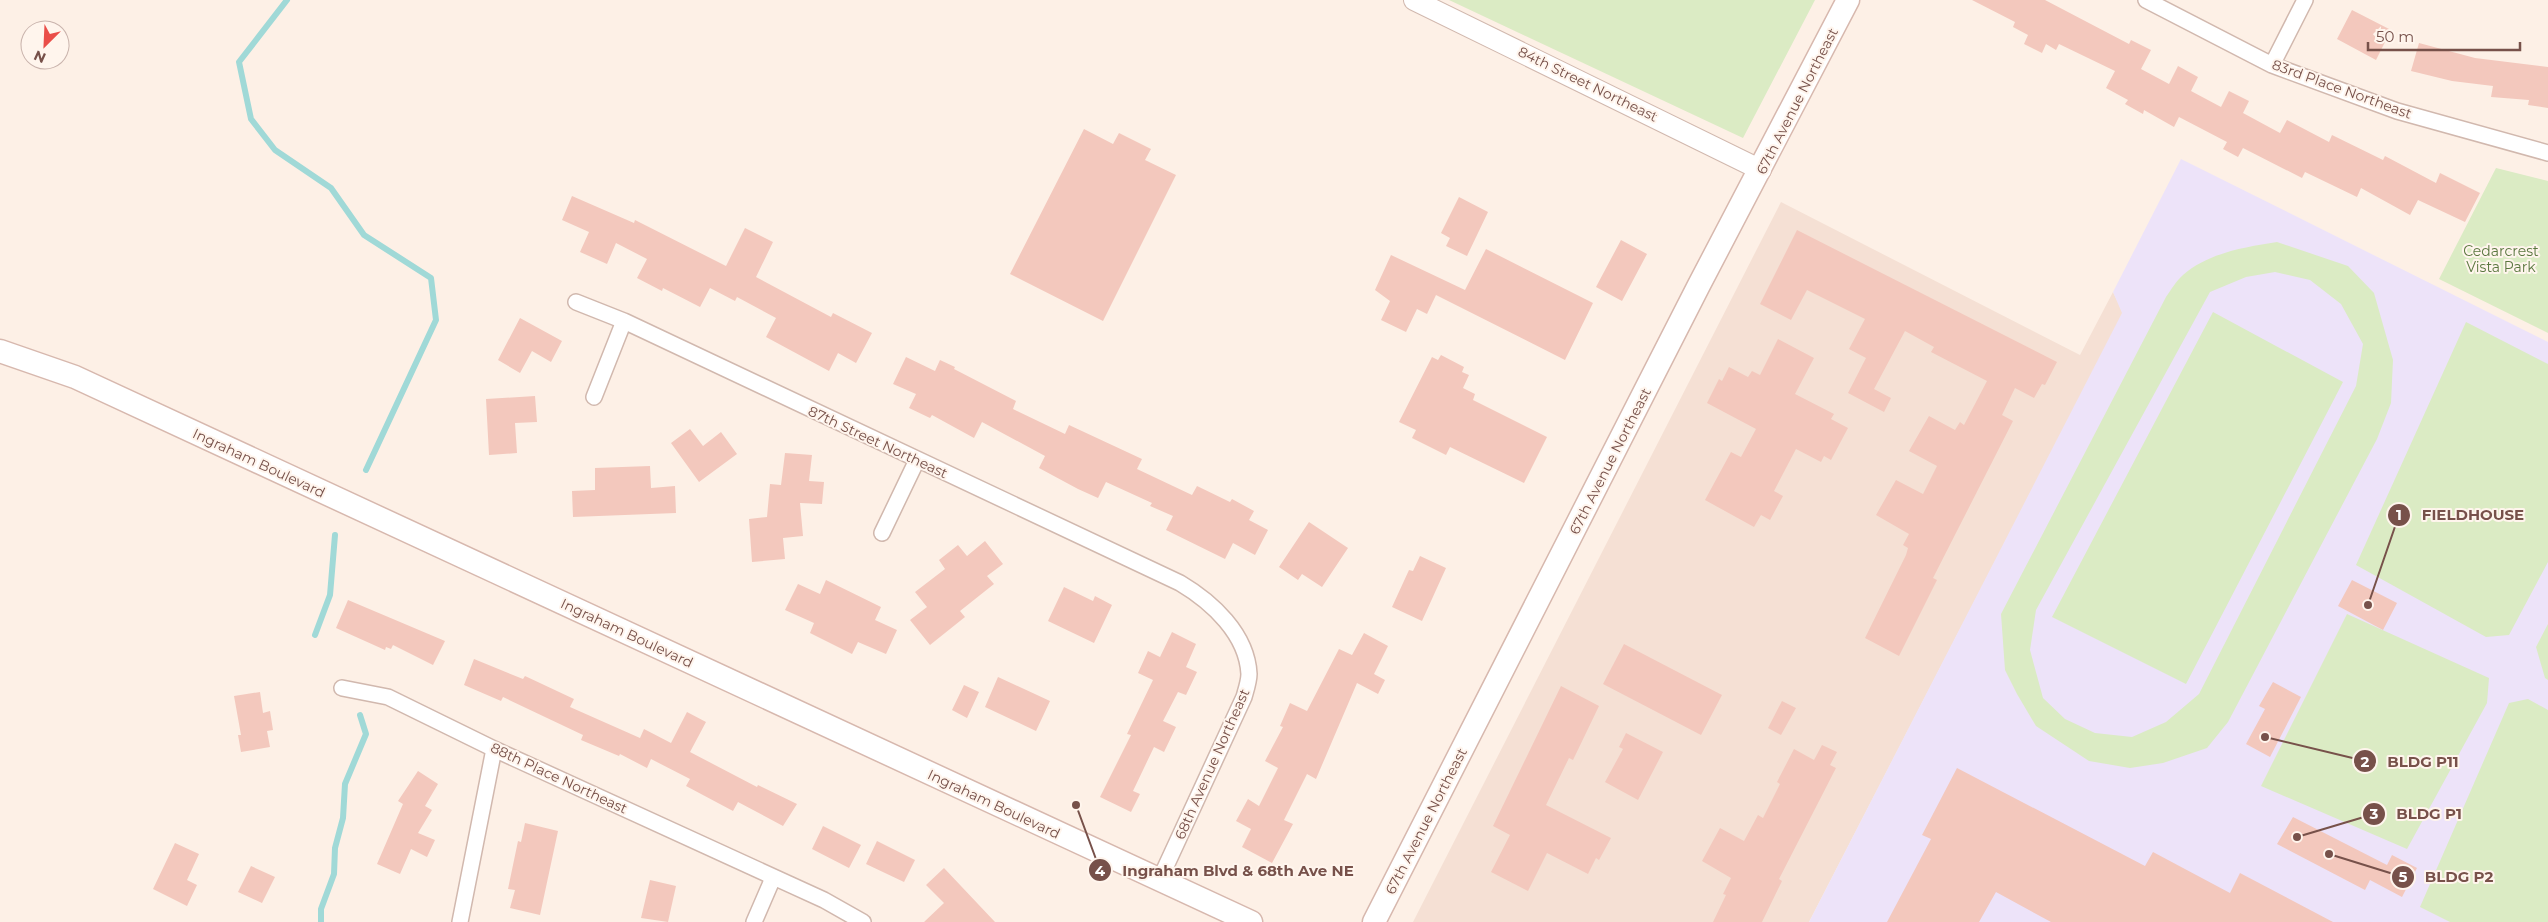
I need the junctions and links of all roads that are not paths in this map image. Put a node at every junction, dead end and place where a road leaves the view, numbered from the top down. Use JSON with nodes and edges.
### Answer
{"nodes":[{"id":1,"x":1414,"y":0,"type":"edge"},
{"id":2,"x":1848,"y":0,"type":"edge"},
{"id":3,"x":2146,"y":0,"type":"edge"},
{"id":4,"x":2305,"y":0,"type":"edge"},
{"id":5,"x":2272,"y":65,"type":"junction"},
{"id":6,"x":2548,"y":153,"type":"edge"},
{"id":7,"x":1761,"y":170,"type":"junction"},
{"id":8,"x":576,"y":302,"type":"dead end"},
{"id":9,"x":624,"y":321,"type":"junction"},
{"id":10,"x":0,"y":351,"type":"edge"},
{"id":11,"x":594,"y":397,"type":"dead end"},
{"id":12,"x":917,"y":460,"type":"junction"},
{"id":13,"x":882,"y":533,"type":"dead end"},
{"id":14,"x":1180,"y":582,"type":"joint"},
{"id":15,"x":342,"y":688,"type":"dead end"},
{"id":16,"x":494,"y":749,"type":"junction"},
{"id":17,"x":773,"y":878,"type":"junction"},
{"id":18,"x":1160,"y":879,"type":"junction"},
{"id":19,"x":460,"y":922,"type":"edge"},
{"id":20,"x":754,"y":922,"type":"edge"},
{"id":21,"x":863,"y":922,"type":"edge"},
{"id":22,"x":1251,"y":922,"type":"edge"},
{"id":23,"x":1374,"y":922,"type":"edge"}],
"edges":[{"from":1,"to":7,"type":"street","name":"84th Street Northeast"},
{"from":2,"to":7,"type":"main road","name":"67th Avenue Northeast"},
{"from":3,"to":5,"type":"street","name":"83rd Place Northeast"},
{"from":4,"to":5,"type":"street"},
{"from":5,"to":6,"type":"street","name":"83rd Place Northeast"},
{"from":7,"to":23,"type":"main road","name":"67th Avenue Northeast"},
{"from":8,"to":9,"type":"street","name":"87th Street Northeast"},
{"from":9,"to":11,"type":"street"},
{"from":9,"to":12,"type":"street","name":"87th Street Northeast"},
{"from":10,"to":18,"type":"main road","name":"Ingraham Boulevard"},
{"from":12,"to":13,"type":"street"},
{"from":12,"to":14,"type":"street","name":"87th Street Northeast"},
{"from":14,"to":18,"type":"street","name":"68th Avenue Northeast"},
{"from":15,"to":16,"type":"street","name":"88th Place Northeast"},
{"from":16,"to":17,"type":"street","name":"88th Place Northeast"},
{"from":16,"to":19,"type":"street"},
{"from":17,"to":20,"type":"street"},
{"from":17,"to":21,"type":"street","name":"88th Place Northeast"},
{"from":18,"to":22,"type":"main road","name":"Ingraham Boulevard"}]}
